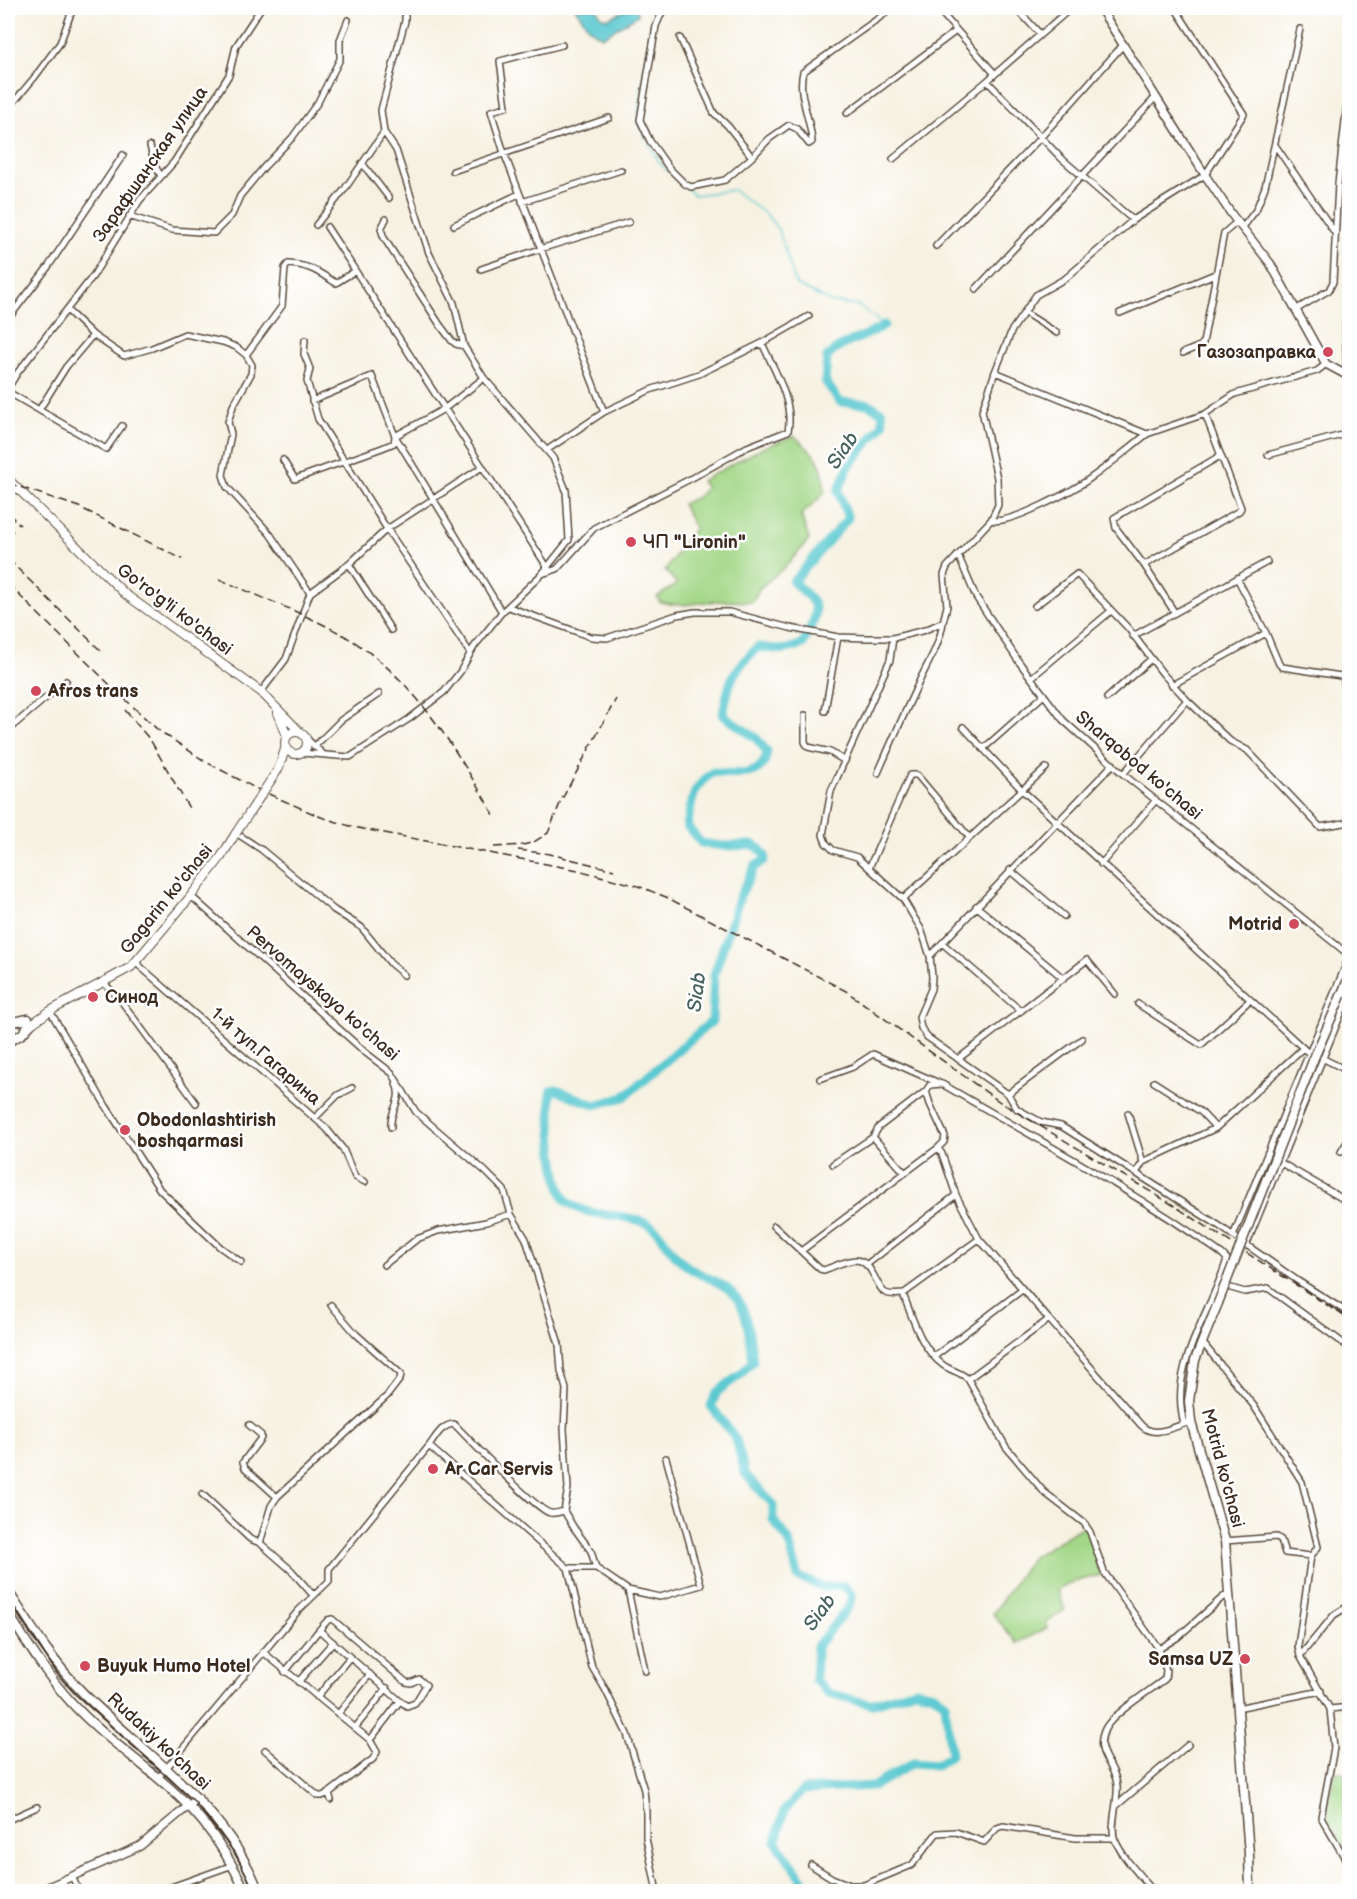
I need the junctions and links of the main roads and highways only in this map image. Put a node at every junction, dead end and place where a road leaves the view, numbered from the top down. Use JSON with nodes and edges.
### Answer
{"nodes":[{"id":1,"x":1350,"y":233,"type":"edge"},
{"id":2,"x":1349,"y":377,"type":"edge"},
{"id":3,"x":1349,"y":434,"type":"edge"},
{"id":4,"x":8,"y":479,"type":"edge"},
{"id":5,"x":276,"y":709,"type":"junction"},
{"id":6,"x":300,"y":732,"type":"junction"},
{"id":7,"x":287,"y":736,"type":"junction"},
{"id":8,"x":286,"y":746,"type":"junction"},
{"id":9,"x":300,"y":754,"type":"junction"},
{"id":10,"x":279,"y":768,"type":"junction"},
{"id":11,"x":1350,"y":975,"type":"edge"},
{"id":12,"x":30,"y":1021,"type":"junction"},
{"id":13,"x":8,"y":1025,"type":"edge"},
{"id":14,"x":8,"y":1040,"type":"edge"},
{"id":15,"x":8,"y":1591,"type":"edge"},
{"id":16,"x":22,"y":1614,"type":"junction"},
{"id":17,"x":10,"y":1617,"type":"edge"},
{"id":18,"x":246,"y":1892,"type":"edge"},
{"id":19,"x":259,"y":1892,"type":"edge"},
{"id":20,"x":1250,"y":1892,"type":"edge"}],
"edges":[{"from":1,"to":2,"type":"main road"},
{"from":2,"to":3,"type":"main road"},
{"from":4,"to":5,"type":"main road","name":"Go'ro'g'li ko'chasi"},
{"from":5,"to":6,"type":"main road","name":"Go'ro'g'li ko'chasi"},
{"from":5,"to":7,"type":"main road","name":"Go'ro'g'li ko'chasi"},
{"from":6,"to":7,"type":"main road"},
{"from":6,"to":9,"type":"main road"},
{"from":7,"to":8,"type":"main road"},
{"from":8,"to":9,"type":"main road"},
{"from":8,"to":10,"type":"main road"},
{"from":9,"to":10,"type":"main road"},
{"from":10,"to":12,"type":"main road","name":"Gagarin ko'chasi","bridge":true},
{"from":11,"to":20,"type":"main road","name":"Motrid ko'chasi","bridge":true},
{"from":12,"to":13,"type":"main road"},
{"from":12,"to":14,"type":"main road"},
{"from":15,"to":16,"type":"main road","name":"Rudakiy ko'chasi"},
{"from":16,"to":17,"type":"main road"},
{"from":16,"to":19,"type":"main road","name":"Rudakiy ko'chasi"},
{"from":17,"to":18,"type":"main road","name":"Rudakiy ko'chasi"}]}
